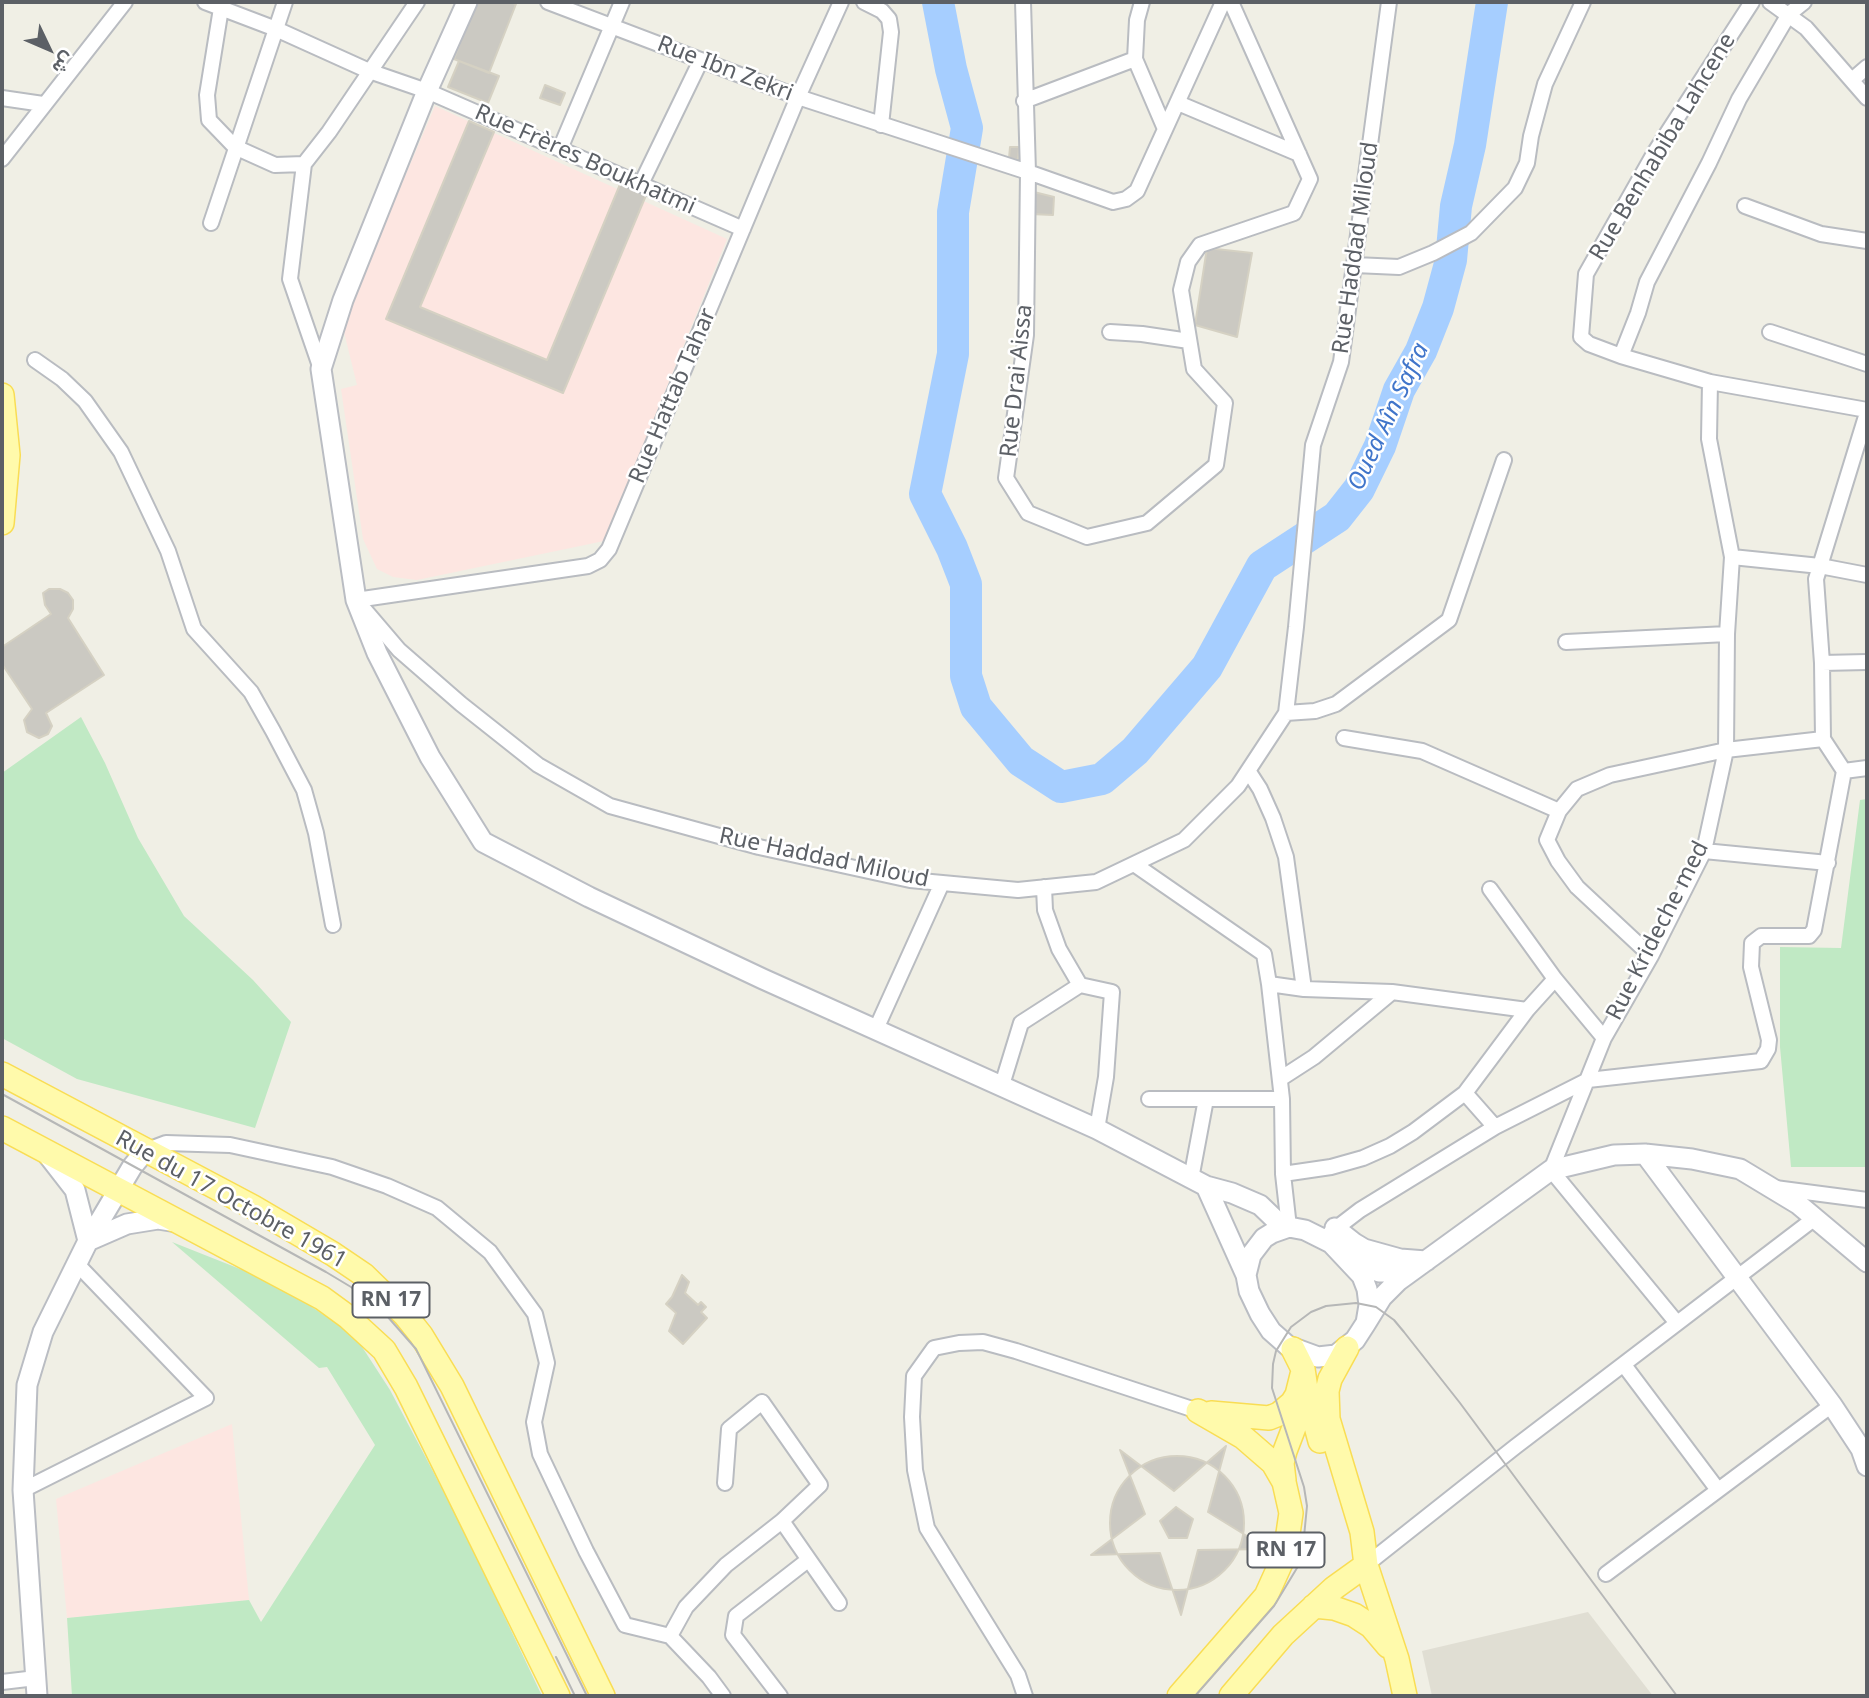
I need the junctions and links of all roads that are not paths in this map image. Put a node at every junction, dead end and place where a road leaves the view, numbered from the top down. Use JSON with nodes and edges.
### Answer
{"nodes":[{"id":1,"x":125,"y":2,"type":"edge"},
{"id":2,"x":205,"y":2,"type":"edge"},
{"id":3,"x":285,"y":2,"type":"edge"},
{"id":4,"x":417,"y":2,"type":"edge"},
{"id":5,"x":467,"y":2,"type":"edge"},
{"id":6,"x":548,"y":2,"type":"edge"},
{"id":7,"x":622,"y":2,"type":"edge"},
{"id":8,"x":841,"y":2,"type":"edge"},
{"id":9,"x":864,"y":2,"type":"edge"},
{"id":10,"x":1023,"y":2,"type":"edge"},
{"id":11,"x":1142,"y":2,"type":"edge"},
{"id":12,"x":1223,"y":2,"type":"edge"},
{"id":13,"x":1230,"y":2,"type":"edge"},
{"id":14,"x":1388,"y":2,"type":"edge"},
{"id":15,"x":1583,"y":2,"type":"edge"},
{"id":16,"x":1752,"y":2,"type":"edge"},
{"id":17,"x":1770,"y":2,"type":"edge"},
{"id":18,"x":1804,"y":2,"type":"edge"},
{"id":19,"x":221,"y":4,"type":"edge"},
{"id":20,"x":1789,"y":14,"type":"junction"},
{"id":21,"x":613,"y":27,"type":"junction"},
{"id":22,"x":276,"y":29,"type":"junction"},
{"id":23,"x":1135,"y":58,"type":"junction"},
{"id":24,"x":701,"y":60,"type":"junction"},
{"id":25,"x":1867,"y":67,"type":"edge"},
{"id":26,"x":369,"y":71,"type":"junction"},
{"id":27,"x":1852,"y":80,"type":"junction"},
{"id":28,"x":428,"y":91,"type":"junction"},
{"id":29,"x":2,"y":97,"type":"edge"},
{"id":30,"x":798,"y":97,"type":"junction"},
{"id":31,"x":1867,"y":98,"type":"edge"},
{"id":32,"x":1024,"y":101,"type":"junction"},
{"id":33,"x":1178,"y":103,"type":"junction"},
{"id":34,"x":43,"y":104,"type":"junction"},
{"id":35,"x":881,"y":125,"type":"junction"},
{"id":36,"x":1165,"y":129,"type":"junction"},
{"id":37,"x":235,"y":146,"type":"junction"},
{"id":38,"x":560,"y":149,"type":"junction"},
{"id":39,"x":1299,"y":154,"type":"junction"},
{"id":40,"x":2,"y":159,"type":"edge"},
{"id":41,"x":304,"y":164,"type":"junction"},
{"id":42,"x":1028,"y":172,"type":"junction"},
{"id":43,"x":641,"y":184,"type":"junction"},
{"id":44,"x":1745,"y":206,"type":"dead end"},
{"id":45,"x":211,"y":223,"type":"dead end"},
{"id":46,"x":743,"y":229,"type":"junction"},
{"id":47,"x":1867,"y":241,"type":"edge"},
{"id":48,"x":1355,"y":265,"type":"junction"},
{"id":49,"x":1110,"y":332,"type":"dead end"},
{"id":50,"x":1770,"y":332,"type":"dead end"},
{"id":51,"x":1189,"y":341,"type":"junction"},
{"id":52,"x":1621,"y":356,"type":"junction"},
{"id":53,"x":35,"y":360,"type":"dead end"},
{"id":54,"x":1867,"y":364,"type":"edge"},
{"id":55,"x":321,"y":369,"type":"junction"},
{"id":56,"x":1710,"y":382,"type":"junction"},
{"id":57,"x":2,"y":396,"type":"edge"},
{"id":58,"x":1867,"y":412,"type":"edge"},
{"id":59,"x":1504,"y":460,"type":"dead end"},
{"id":60,"x":2,"y":523,"type":"edge"},
{"id":61,"x":1732,"y":557,"type":"junction"},
{"id":62,"x":1820,"y":566,"type":"junction"},
{"id":63,"x":1867,"y":576,"type":"edge"},
{"id":64,"x":356,"y":600,"type":"junction"},
{"id":65,"x":1727,"y":634,"type":"junction"},
{"id":66,"x":1566,"y":642,"type":"dead end"},
{"id":67,"x":1867,"y":662,"type":"edge"},
{"id":68,"x":1822,"y":663,"type":"junction"},
{"id":69,"x":1286,"y":713,"type":"junction"},
{"id":70,"x":1344,"y":738,"type":"dead end"},
{"id":71,"x":1823,"y":739,"type":"junction"},
{"id":72,"x":1726,"y":750,"type":"junction"},
{"id":73,"x":1867,"y":768,"type":"edge"},
{"id":74,"x":1844,"y":771,"type":"junction"},
{"id":75,"x":1249,"y":772,"type":"junction"},
{"id":76,"x":1559,"y":811,"type":"junction"},
{"id":77,"x":1704,"y":851,"type":"junction"},
{"id":78,"x":1828,"y":863,"type":"junction"},
{"id":79,"x":1134,"y":864,"type":"junction"},
{"id":80,"x":942,"y":883,"type":"junction"},
{"id":81,"x":1044,"y":887,"type":"junction"},
{"id":82,"x":1490,"y":889,"type":"dead end"},
{"id":83,"x":333,"y":925,"type":"dead end"},
{"id":84,"x":1651,"y":956,"type":"junction"},
{"id":85,"x":1555,"y":979,"type":"junction"},
{"id":86,"x":1269,"y":984,"type":"junction"},
{"id":87,"x":1080,"y":985,"type":"junction"},
{"id":88,"x":1304,"y":989,"type":"junction"},
{"id":89,"x":1392,"y":992,"type":"junction"},
{"id":90,"x":1527,"y":1010,"type":"junction"},
{"id":91,"x":876,"y":1029,"type":"junction"},
{"id":92,"x":1604,"y":1038,"type":"junction"},
{"id":93,"x":2,"y":1074,"type":"edge"},
{"id":94,"x":1280,"y":1080,"type":"junction"},
{"id":95,"x":1588,"y":1080,"type":"junction"},
{"id":96,"x":1002,"y":1085,"type":"junction"},
{"id":97,"x":1465,"y":1093,"type":"junction"},
{"id":98,"x":1149,"y":1099,"type":"dead end"},
{"id":99,"x":1206,"y":1099,"type":"junction"},
{"id":100,"x":1282,"y":1099,"type":"junction"},
{"id":101,"x":1495,"y":1127,"type":"junction"},
{"id":102,"x":2,"y":1128,"type":"edge"},
{"id":103,"x":1097,"y":1129,"type":"junction"},
{"id":104,"x":145,"y":1152,"type":"junction"},
{"id":105,"x":47,"y":1154,"type":"junction"},
{"id":106,"x":1645,"y":1154,"type":"junction"},
{"id":107,"x":1551,"y":1170,"type":"junction"},
{"id":108,"x":1283,"y":1174,"type":"junction"},
{"id":109,"x":1199,"y":1182,"type":"junction"},
{"id":110,"x":1774,"y":1188,"type":"junction"},
{"id":111,"x":118,"y":1191,"type":"junction"},
{"id":112,"x":1867,"y":1200,"type":"edge"},
{"id":113,"x":1815,"y":1218,"type":"junction"},
{"id":114,"x":178,"y":1223,"type":"junction"},
{"id":115,"x":1287,"y":1227,"type":"junction"},
{"id":116,"x":1330,"y":1233,"type":"junction"},
{"id":117,"x":88,"y":1241,"type":"junction"},
{"id":118,"x":1350,"y":1261,"type":"junction"},
{"id":119,"x":1426,"y":1261,"type":"junction"},
{"id":120,"x":1867,"y":1262,"type":"edge"},
{"id":121,"x":77,"y":1265,"type":"junction"},
{"id":122,"x":1246,"y":1275,"type":"junction"},
{"id":123,"x":1739,"y":1277,"type":"junction"},
{"id":124,"x":1366,"y":1323,"type":"junction"},
{"id":125,"x":1677,"y":1323,"type":"junction"},
{"id":126,"x":1347,"y":1348,"type":"junction"},
{"id":127,"x":1624,"y":1364,"type":"junction"},
{"id":128,"x":1301,"y":1369,"type":"junction"},
{"id":129,"x":1832,"y":1405,"type":"junction"},
{"id":130,"x":1198,"y":1411,"type":"junction"},
{"id":131,"x":1865,"y":1455,"type":"edge"},
{"id":132,"x":1284,"y":1482,"type":"junction"},
{"id":133,"x":725,"y":1483,"type":"dead end"},
{"id":134,"x":23,"y":1490,"type":"junction"},
{"id":135,"x":1718,"y":1490,"type":"junction"},
{"id":136,"x":782,"y":1521,"type":"junction"},
{"id":137,"x":808,"y":1560,"type":"junction"},
{"id":138,"x":1366,"y":1565,"type":"junction"},
{"id":139,"x":1606,"y":1574,"type":"dead end"},
{"id":140,"x":839,"y":1603,"type":"dead end"},
{"id":141,"x":1314,"y":1606,"type":"junction"},
{"id":142,"x":670,"y":1636,"type":"junction"},
{"id":143,"x":1397,"y":1659,"type":"junction"},
{"id":144,"x":2,"y":1682,"type":"edge"},
{"id":145,"x":37,"y":1687,"type":"edge"},
{"id":146,"x":558,"y":1696,"type":"edge"},
{"id":147,"x":603,"y":1696,"type":"edge"},
{"id":148,"x":723,"y":1696,"type":"edge"},
{"id":149,"x":780,"y":1696,"type":"edge"},
{"id":150,"x":1025,"y":1696,"type":"edge"},
{"id":151,"x":1179,"y":1696,"type":"edge"},
{"id":152,"x":1231,"y":1696,"type":"edge"},
{"id":153,"x":1405,"y":1696,"type":"edge"}],
"edges":[{"from":1,"to":34,"type":"street"},
{"from":2,"to":19,"type":"street","name":"Rue Frères Boukhatmi"},
{"from":3,"to":22,"type":"street"},
{"from":4,"to":26,"type":"street"},
{"from":5,"to":28,"type":"main road"},
{"from":6,"to":21,"type":"street","name":"Rue Ibn Zekri"},
{"from":7,"to":21,"type":"street"},
{"from":8,"to":30,"type":"street","name":"Rue Hattab Tahar"},
{"from":9,"to":35,"type":"street"},
{"from":10,"to":32,"type":"street"},
{"from":11,"to":23,"type":"street"},
{"from":12,"to":33,"type":"street"},
{"from":13,"to":39,"type":"street","name":"Rue Drai Aissa"},
{"from":14,"to":48,"type":"street","name":"Rue Haddad Miloud"},
{"from":15,"to":48,"type":"street"},
{"from":16,"to":52,"type":"street","name":"Rue Benhabiba Lahcene"},
{"from":17,"to":20,"type":"street"},
{"from":18,"to":20,"type":"street"},
{"from":19,"to":22,"type":"street","name":"Rue Frères Boukhatmi"},
{"from":19,"to":37,"type":"street"},
{"from":20,"to":27,"type":"street"},
{"from":20,"to":52,"type":"street"},
{"from":21,"to":24,"type":"street","name":"Rue Ibn Zekri"},
{"from":21,"to":38,"type":"street"},
{"from":22,"to":26,"type":"street","name":"Rue Frères Boukhatmi"},
{"from":22,"to":37,"type":"street"},
{"from":23,"to":32,"type":"street"},
{"from":23,"to":36,"type":"street"},
{"from":24,"to":30,"type":"street","name":"Rue Ibn Zekri"},
{"from":24,"to":43,"type":"street"},
{"from":25,"to":27,"type":"street"},
{"from":26,"to":28,"type":"street","name":"Rue Frères Boukhatmi"},
{"from":26,"to":41,"type":"street"},
{"from":27,"to":31,"type":"street"},
{"from":28,"to":38,"type":"street","name":"Rue Frères Boukhatmi"},
{"from":28,"to":55,"type":"main road"},
{"from":29,"to":34,"type":"street"},
{"from":30,"to":35,"type":"street","name":"Rue Ibn Zekri"},
{"from":30,"to":46,"type":"street","name":"Rue Hattab Tahar"},
{"from":32,"to":42,"type":"street"},
{"from":33,"to":36,"type":"street"},
{"from":33,"to":39,"type":"street"},
{"from":34,"to":40,"type":"street"},
{"from":35,"to":42,"type":"street","name":"Rue Ibn Zekri"},
{"from":36,"to":42,"type":"street"},
{"from":37,"to":41,"type":"street"},
{"from":37,"to":45,"type":"street"},
{"from":38,"to":43,"type":"street","name":"Rue Frères Boukhatmi"},
{"from":39,"to":51,"type":"street","name":"Rue Drai Aissa"},
{"from":41,"to":55,"type":"street"},
{"from":42,"to":51,"type":"street","name":"Rue Drai Aissa"},
{"from":43,"to":46,"type":"street","name":"Rue Frères Boukhatmi"},
{"from":44,"to":47,"type":"street"},
{"from":46,"to":64,"type":"street","name":"Rue Hattab Tahar"},
{"from":48,"to":69,"type":"street","name":"Rue Haddad Miloud"},
{"from":49,"to":51,"type":"street"},
{"from":50,"to":54,"type":"street"},
{"from":52,"to":56,"type":"street"},
{"from":53,"to":83,"type":"street"},
{"from":55,"to":64,"type":"main road"},
{"from":56,"to":58,"type":"street"},
{"from":56,"to":61,"type":"street","name":"Rue Krideche med"},
{"from":57,"to":60,"type":"main road"},
{"from":58,"to":62,"type":"street"},
{"from":59,"to":69,"type":"street"},
{"from":61,"to":62,"type":"street"},
{"from":61,"to":65,"type":"street","name":"Rue Krideche med"},
{"from":62,"to":63,"type":"street"},
{"from":62,"to":68,"type":"street"},
{"from":64,"to":80,"type":"street","name":"Rue Haddad Miloud"},
{"from":64,"to":91,"type":"main road"},
{"from":65,"to":66,"type":"street"},
{"from":65,"to":72,"type":"street","name":"Rue Krideche med"},
{"from":67,"to":68,"type":"street"},
{"from":68,"to":71,"type":"street"},
{"from":69,"to":75,"type":"street","name":"Rue Haddad Miloud"},
{"from":70,"to":76,"type":"street"},
{"from":71,"to":72,"type":"street"},
{"from":71,"to":74,"type":"street"},
{"from":72,"to":76,"type":"street"},
{"from":72,"to":77,"type":"street","name":"Rue Krideche med"},
{"from":73,"to":74,"type":"street"},
{"from":74,"to":78,"type":"street"},
{"from":75,"to":79,"type":"street","name":"Rue Haddad Miloud"},
{"from":75,"to":88,"type":"street"},
{"from":76,"to":84,"type":"street"},
{"from":77,"to":78,"type":"street"},
{"from":77,"to":84,"type":"street","name":"Rue Krideche med"},
{"from":78,"to":95,"type":"street"},
{"from":79,"to":81,"type":"street","name":"Rue Haddad Miloud"},
{"from":79,"to":86,"type":"street"},
{"from":80,"to":81,"type":"street","name":"Rue Haddad Miloud"},
{"from":80,"to":91,"type":"street"},
{"from":81,"to":87,"type":"street"},
{"from":82,"to":85,"type":"street"},
{"from":84,"to":92,"type":"street","name":"Rue Krideche med"},
{"from":85,"to":90,"type":"street"},
{"from":85,"to":92,"type":"street"},
{"from":86,"to":88,"type":"street"},
{"from":86,"to":94,"type":"street"},
{"from":87,"to":96,"type":"street"},
{"from":87,"to":103,"type":"street"},
{"from":88,"to":89,"type":"street"},
{"from":89,"to":90,"type":"street"},
{"from":89,"to":94,"type":"street"},
{"from":90,"to":97,"type":"street"},
{"from":91,"to":96,"type":"main road"},
{"from":92,"to":95,"type":"street","name":"Rue Krideche med"},
{"from":93,"to":104,"type":"main road","name":"Rue du 17 Octobre 1961","number":"RN 17"},
{"from":94,"to":100,"type":"street"},
{"from":95,"to":101,"type":"street"},
{"from":95,"to":107,"type":"street","name":"Rue Krideche med"},
{"from":96,"to":103,"type":"main road"},
{"from":97,"to":101,"type":"street"},
{"from":97,"to":108,"type":"street"},
{"from":98,"to":99,"type":"street"},
{"from":99,"to":100,"type":"street"},
{"from":99,"to":109,"type":"street"},
{"from":100,"to":108,"type":"street"},
{"from":101,"to":116,"type":"street"},
{"from":102,"to":105,"type":"main road","name":"Rue du 17 Octobre 1961","number":"RN 17"},
{"from":103,"to":109,"type":"main road"},
{"from":104,"to":111,"type":"main road"},
{"from":104,"to":142,"type":"street"},
{"from":104,"to":147,"type":"main road","name":"Rue du 17 Octobre 1961","number":"RN 17"},
{"from":105,"to":111,"type":"main road","name":"Rue du 17 Octobre 1961","number":"RN 17"},
{"from":105,"to":117,"type":"main road"},
{"from":106,"to":107,"type":"main road"},
{"from":106,"to":110,"type":"main road"},
{"from":106,"to":123,"type":"main road"},
{"from":107,"to":119,"type":"main road"},
{"from":107,"to":125,"type":"street"},
{"from":108,"to":115,"type":"street"},
{"from":109,"to":115,"type":"main road"},
{"from":109,"to":122,"type":"main road"},
{"from":110,"to":112,"type":"street"},
{"from":110,"to":113,"type":"main road"},
{"from":111,"to":114,"type":"main road","name":"Rue du 17 Octobre 1961","number":"RN 17"},
{"from":111,"to":117,"type":"main road"},
{"from":113,"to":120,"type":"main road"},
{"from":113,"to":123,"type":"street"},
{"from":114,"to":117,"type":"main road"},
{"from":114,"to":146,"type":"main road","name":"Rue du 17 Octobre 1961","number":"RN 17"},
{"from":115,"to":116,"type":"main road"},
{"from":115,"to":122,"type":"main road"},
{"from":116,"to":118,"type":"main road"},
{"from":116,"to":119,"type":"main road"},
{"from":117,"to":121,"type":"main road"},
{"from":118,"to":119,"type":"main road"},
{"from":118,"to":124,"type":"main road"},
{"from":119,"to":124,"type":"main road"},
{"from":121,"to":134,"type":"main road"},
{"from":121,"to":134,"type":"street"},
{"from":122,"to":128,"type":"main road"},
{"from":123,"to":125,"type":"street"},
{"from":123,"to":129,"type":"main road"},
{"from":124,"to":126,"type":"main road"},
{"from":125,"to":127,"type":"street"},
{"from":126,"to":128,"type":"main road"},
{"from":126,"to":138,"type":"main road"},
{"from":127,"to":135,"type":"street"},
{"from":127,"to":138,"type":"street"},
{"from":128,"to":130,"type":"main road"},
{"from":128,"to":132,"type":"main road"},
{"from":128,"to":138,"type":"main road"},
{"from":129,"to":131,"type":"main road"},
{"from":129,"to":135,"type":"street"},
{"from":130,"to":132,"type":"main road","number":"RN 17"},
{"from":130,"to":150,"type":"street"},
{"from":132,"to":151,"type":"main road","number":"RN 17"},
{"from":133,"to":136,"type":"street"},
{"from":134,"to":145,"type":"main road"},
{"from":135,"to":139,"type":"street"},
{"from":136,"to":137,"type":"street"},
{"from":136,"to":142,"type":"street"},
{"from":137,"to":140,"type":"street"},
{"from":137,"to":149,"type":"street"},
{"from":138,"to":141,"type":"main road","number":"RN 17"},
{"from":138,"to":143,"type":"main road"},
{"from":141,"to":143,"type":"main road"},
{"from":141,"to":152,"type":"main road","number":"RN 17"},
{"from":142,"to":148,"type":"street"},
{"from":143,"to":153,"type":"main road"},
{"from":144,"to":145,"type":"street"}]}
